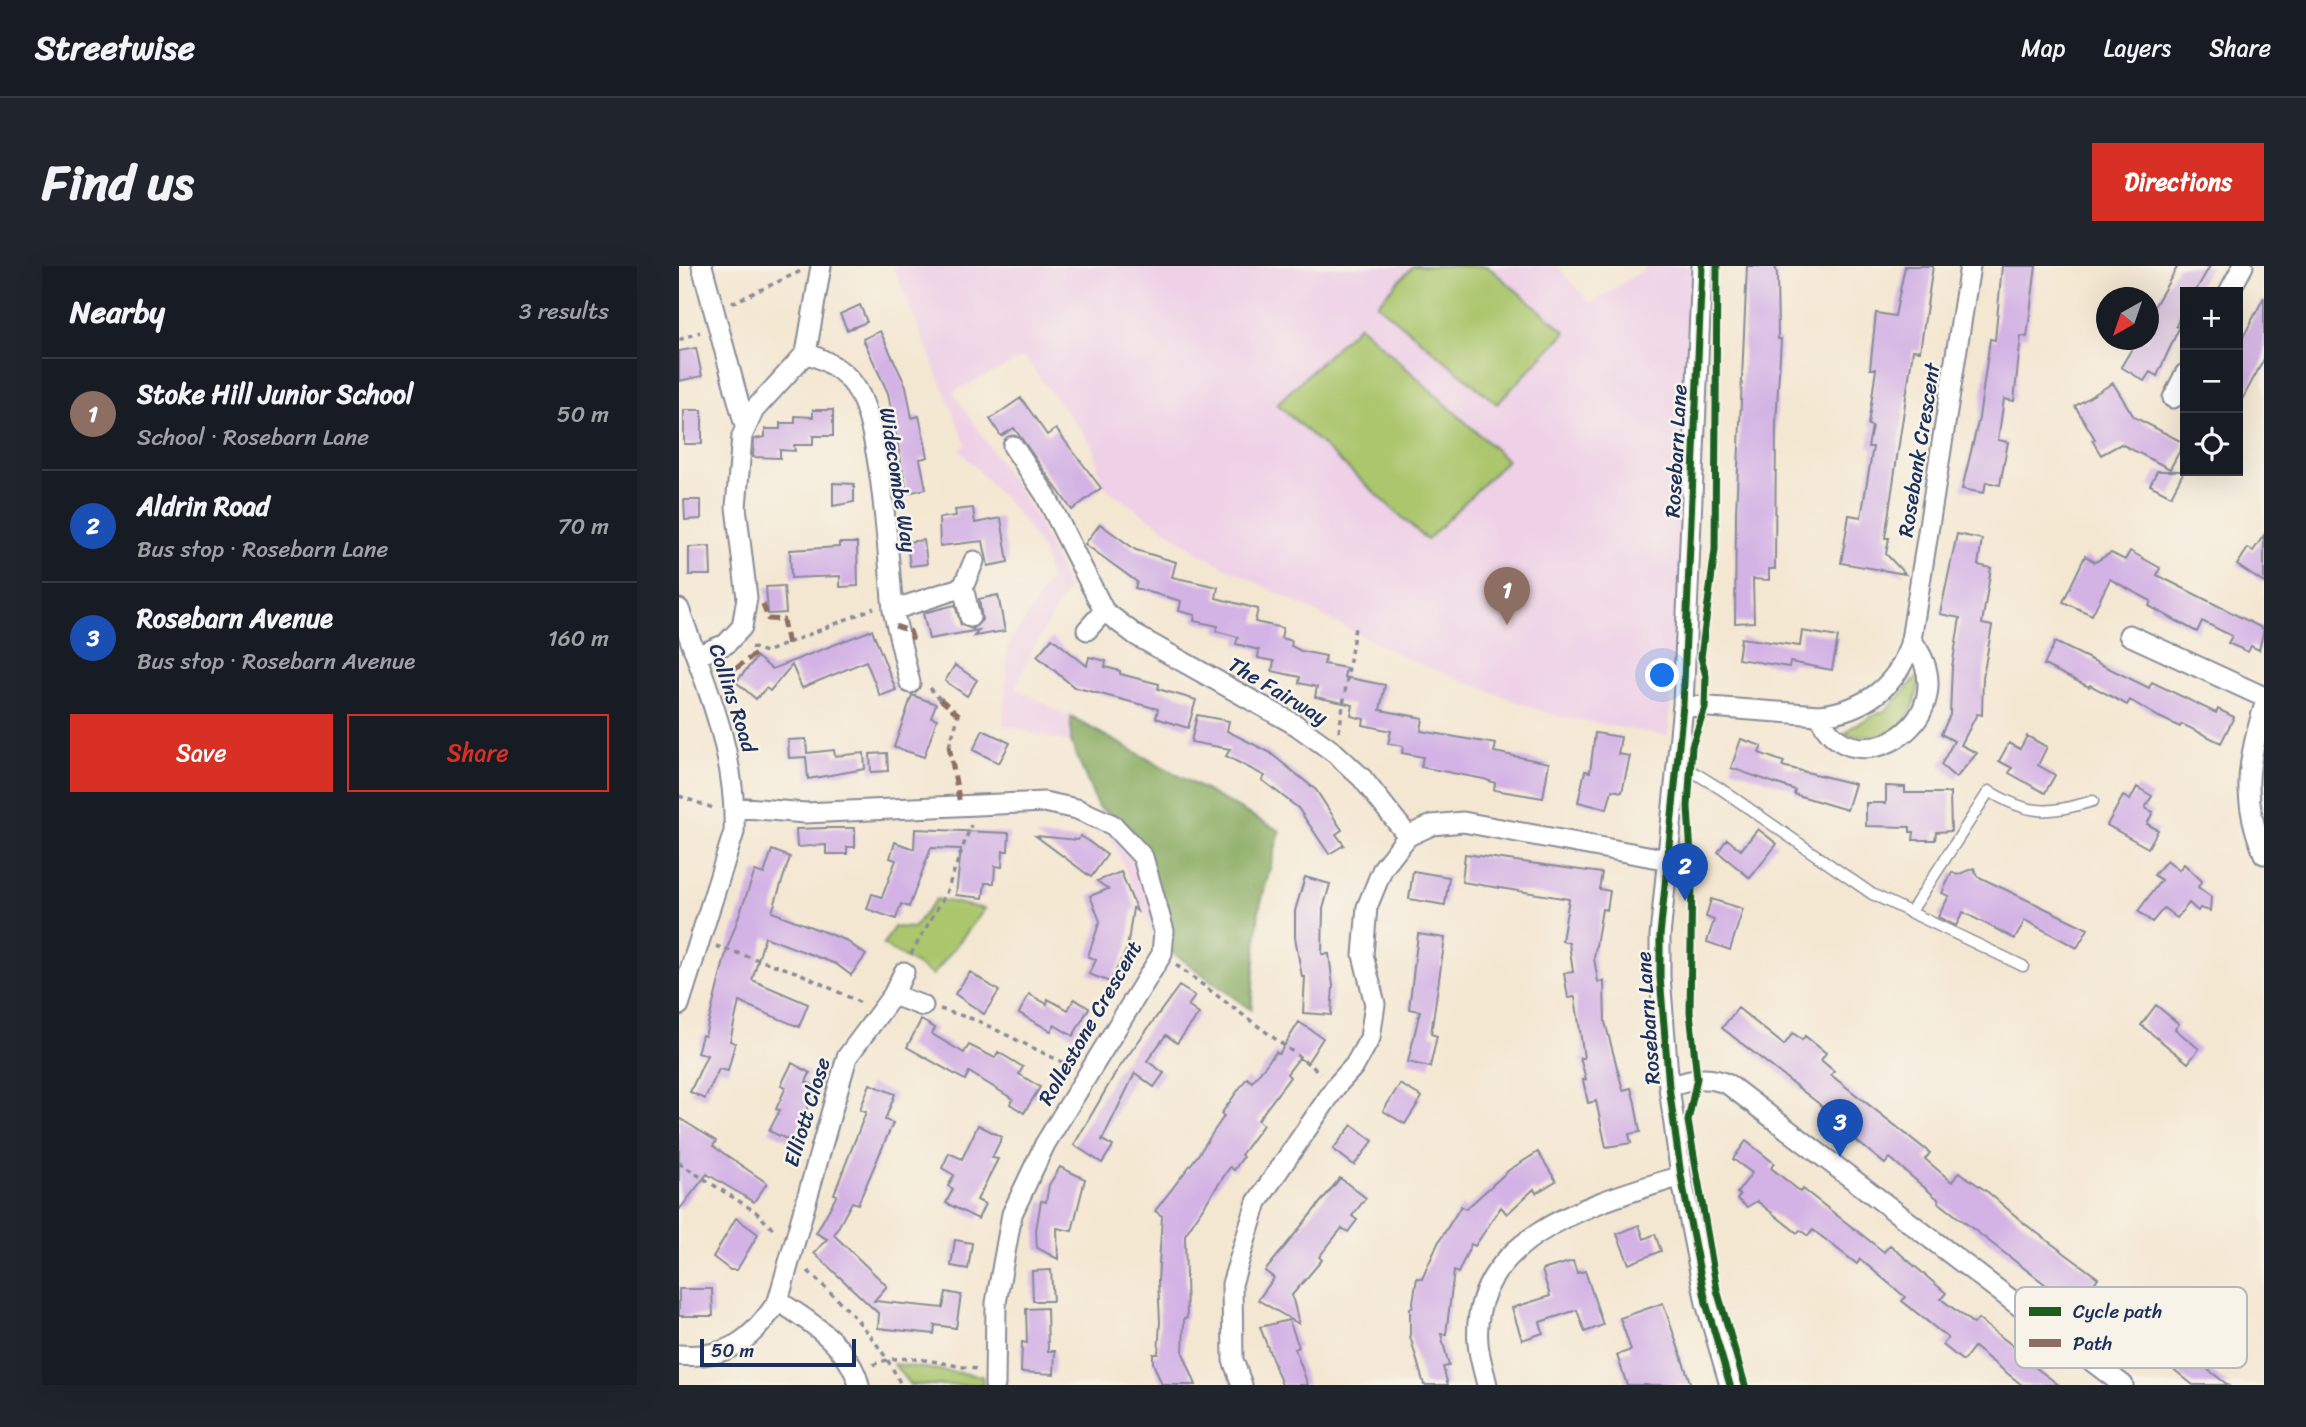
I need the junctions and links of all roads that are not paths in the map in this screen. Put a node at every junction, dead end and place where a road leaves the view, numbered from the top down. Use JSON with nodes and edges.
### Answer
{"nodes":[{"id":1,"x":702,"y":266,"type":"edge"},
{"id":2,"x":821,"y":266,"type":"edge"},
{"id":3,"x":1702,"y":266,"type":"edge"},
{"id":4,"x":1970,"y":266,"type":"edge"},
{"id":5,"x":2243,"y":266,"type":"edge"},
{"id":6,"x":2232,"y":287,"type":"edge"},
{"id":7,"x":806,"y":353,"type":"junction"},
{"id":8,"x":2180,"y":384,"type":"edge"},
{"id":9,"x":2173,"y":398,"type":"dead end"},
{"id":10,"x":745,"y":426,"type":"junction"},
{"id":11,"x":1013,"y":446,"type":"dead end"},
{"id":12,"x":974,"y":561,"type":"dead end"},
{"id":13,"x":963,"y":587,"type":"junction"},
{"id":14,"x":893,"y":606,"type":"junction"},
{"id":15,"x":679,"y":609,"type":"edge"},
{"id":16,"x":1104,"y":611,"type":"junction"},
{"id":17,"x":970,"y":617,"type":"dead end"},
{"id":18,"x":1087,"y":630,"type":"dead end"},
{"id":19,"x":2129,"y":635,"type":"dead end"},
{"id":20,"x":1911,"y":640,"type":"junction"},
{"id":21,"x":696,"y":656,"type":"junction"},
{"id":22,"x":910,"y":683,"type":"dead end"},
{"id":23,"x":2264,"y":697,"type":"edge"},
{"id":24,"x":1683,"y":705,"type":"junction"},
{"id":25,"x":2264,"y":707,"type":"edge"},
{"id":26,"x":1819,"y":715,"type":"junction"},
{"id":27,"x":1677,"y":762,"type":"junction"},
{"id":28,"x":2093,"y":801,"type":"dead end"},
{"id":29,"x":735,"y":811,"type":"junction"},
{"id":30,"x":1408,"y":836,"type":"junction"},
{"id":31,"x":2264,"y":854,"type":"edge"},
{"id":32,"x":1669,"y":860,"type":"junction"},
{"id":33,"x":1910,"y":913,"type":"junction"},
{"id":34,"x":2023,"y":966,"type":"dead end"},
{"id":35,"x":904,"y":972,"type":"road end"},
{"id":36,"x":893,"y":995,"type":"junction"},
{"id":37,"x":679,"y":1005,"type":"edge"},
{"id":38,"x":923,"y":1006,"type":"road end"},
{"id":39,"x":1669,"y":1087,"type":"junction"},
{"id":40,"x":1681,"y":1176,"type":"junction"},
{"id":41,"x":778,"y":1301,"type":"junction"},
{"id":42,"x":2015,"y":1303,"type":"edge"},
{"id":43,"x":679,"y":1356,"type":"edge"},
{"id":44,"x":2101,"y":1368,"type":"edge"},
{"id":45,"x":995,"y":1377,"type":"edge"},
{"id":46,"x":859,"y":1385,"type":"edge"},
{"id":47,"x":1242,"y":1385,"type":"edge"},
{"id":48,"x":1487,"y":1385,"type":"edge"},
{"id":49,"x":1730,"y":1385,"type":"edge"},
{"id":50,"x":2123,"y":1385,"type":"edge"}],
"edges":[{"from":1,"to":10,"type":"street"},
{"from":2,"to":7,"type":"street"},
{"from":3,"to":24,"type":"street","name":"Rosebarn Lane"},
{"from":4,"to":20,"type":"street","name":"Rosebank Crescent"},
{"from":5,"to":6,"type":"street"},
{"from":7,"to":10,"type":"street"},
{"from":7,"to":14,"type":"street","name":"Widecombe Way"},
{"from":8,"to":9,"type":"street"},
{"from":10,"to":21,"type":"street"},
{"from":11,"to":16,"type":"street","name":"The Fairway"},
{"from":12,"to":13,"type":"street"},
{"from":13,"to":14,"type":"street"},
{"from":13,"to":17,"type":"street"},
{"from":14,"to":22,"type":"street","name":"Widecombe Way"},
{"from":15,"to":21,"type":"street","name":"Collins Road"},
{"from":16,"to":18,"type":"street"},
{"from":16,"to":30,"type":"street","name":"The Fairway"},
{"from":19,"to":23,"type":"street"},
{"from":20,"to":26,"type":"street","name":"Rosebank Crescent"},
{"from":20,"to":26,"type":"street"},
{"from":21,"to":29,"type":"street","name":"Collins Road"},
{"from":24,"to":26,"type":"street","name":"Rosebank Crescent"},
{"from":24,"to":27,"type":"street","name":"Rosebarn Lane"},
{"from":25,"to":31,"type":"street"},
{"from":27,"to":32,"type":"street","name":"Rosebarn Lane"},
{"from":27,"to":33,"type":"lane"},
{"from":28,"to":33,"type":"lane"},
{"from":29,"to":37,"type":"street","name":"Collins Road"},
{"from":29,"to":45,"type":"street","name":"Rollestone Crescent"},
{"from":30,"to":32,"type":"street"},
{"from":30,"to":47,"type":"street"},
{"from":32,"to":39,"type":"street","name":"Rosebarn Lane"},
{"from":33,"to":34,"type":"lane"},
{"from":35,"to":36,"type":"street","name":"Elliott Close"},
{"from":36,"to":38,"type":"street"},
{"from":36,"to":41,"type":"street","name":"Elliott Close"},
{"from":39,"to":40,"type":"street","name":"Rosebarn Lane"},
{"from":39,"to":42,"type":"street"},
{"from":40,"to":48,"type":"street"},
{"from":40,"to":49,"type":"street","name":"Rosebarn Lane"},
{"from":41,"to":43,"type":"street","name":"Elliott Close"},
{"from":41,"to":46,"type":"street"},
{"from":44,"to":50,"type":"street"}]}
